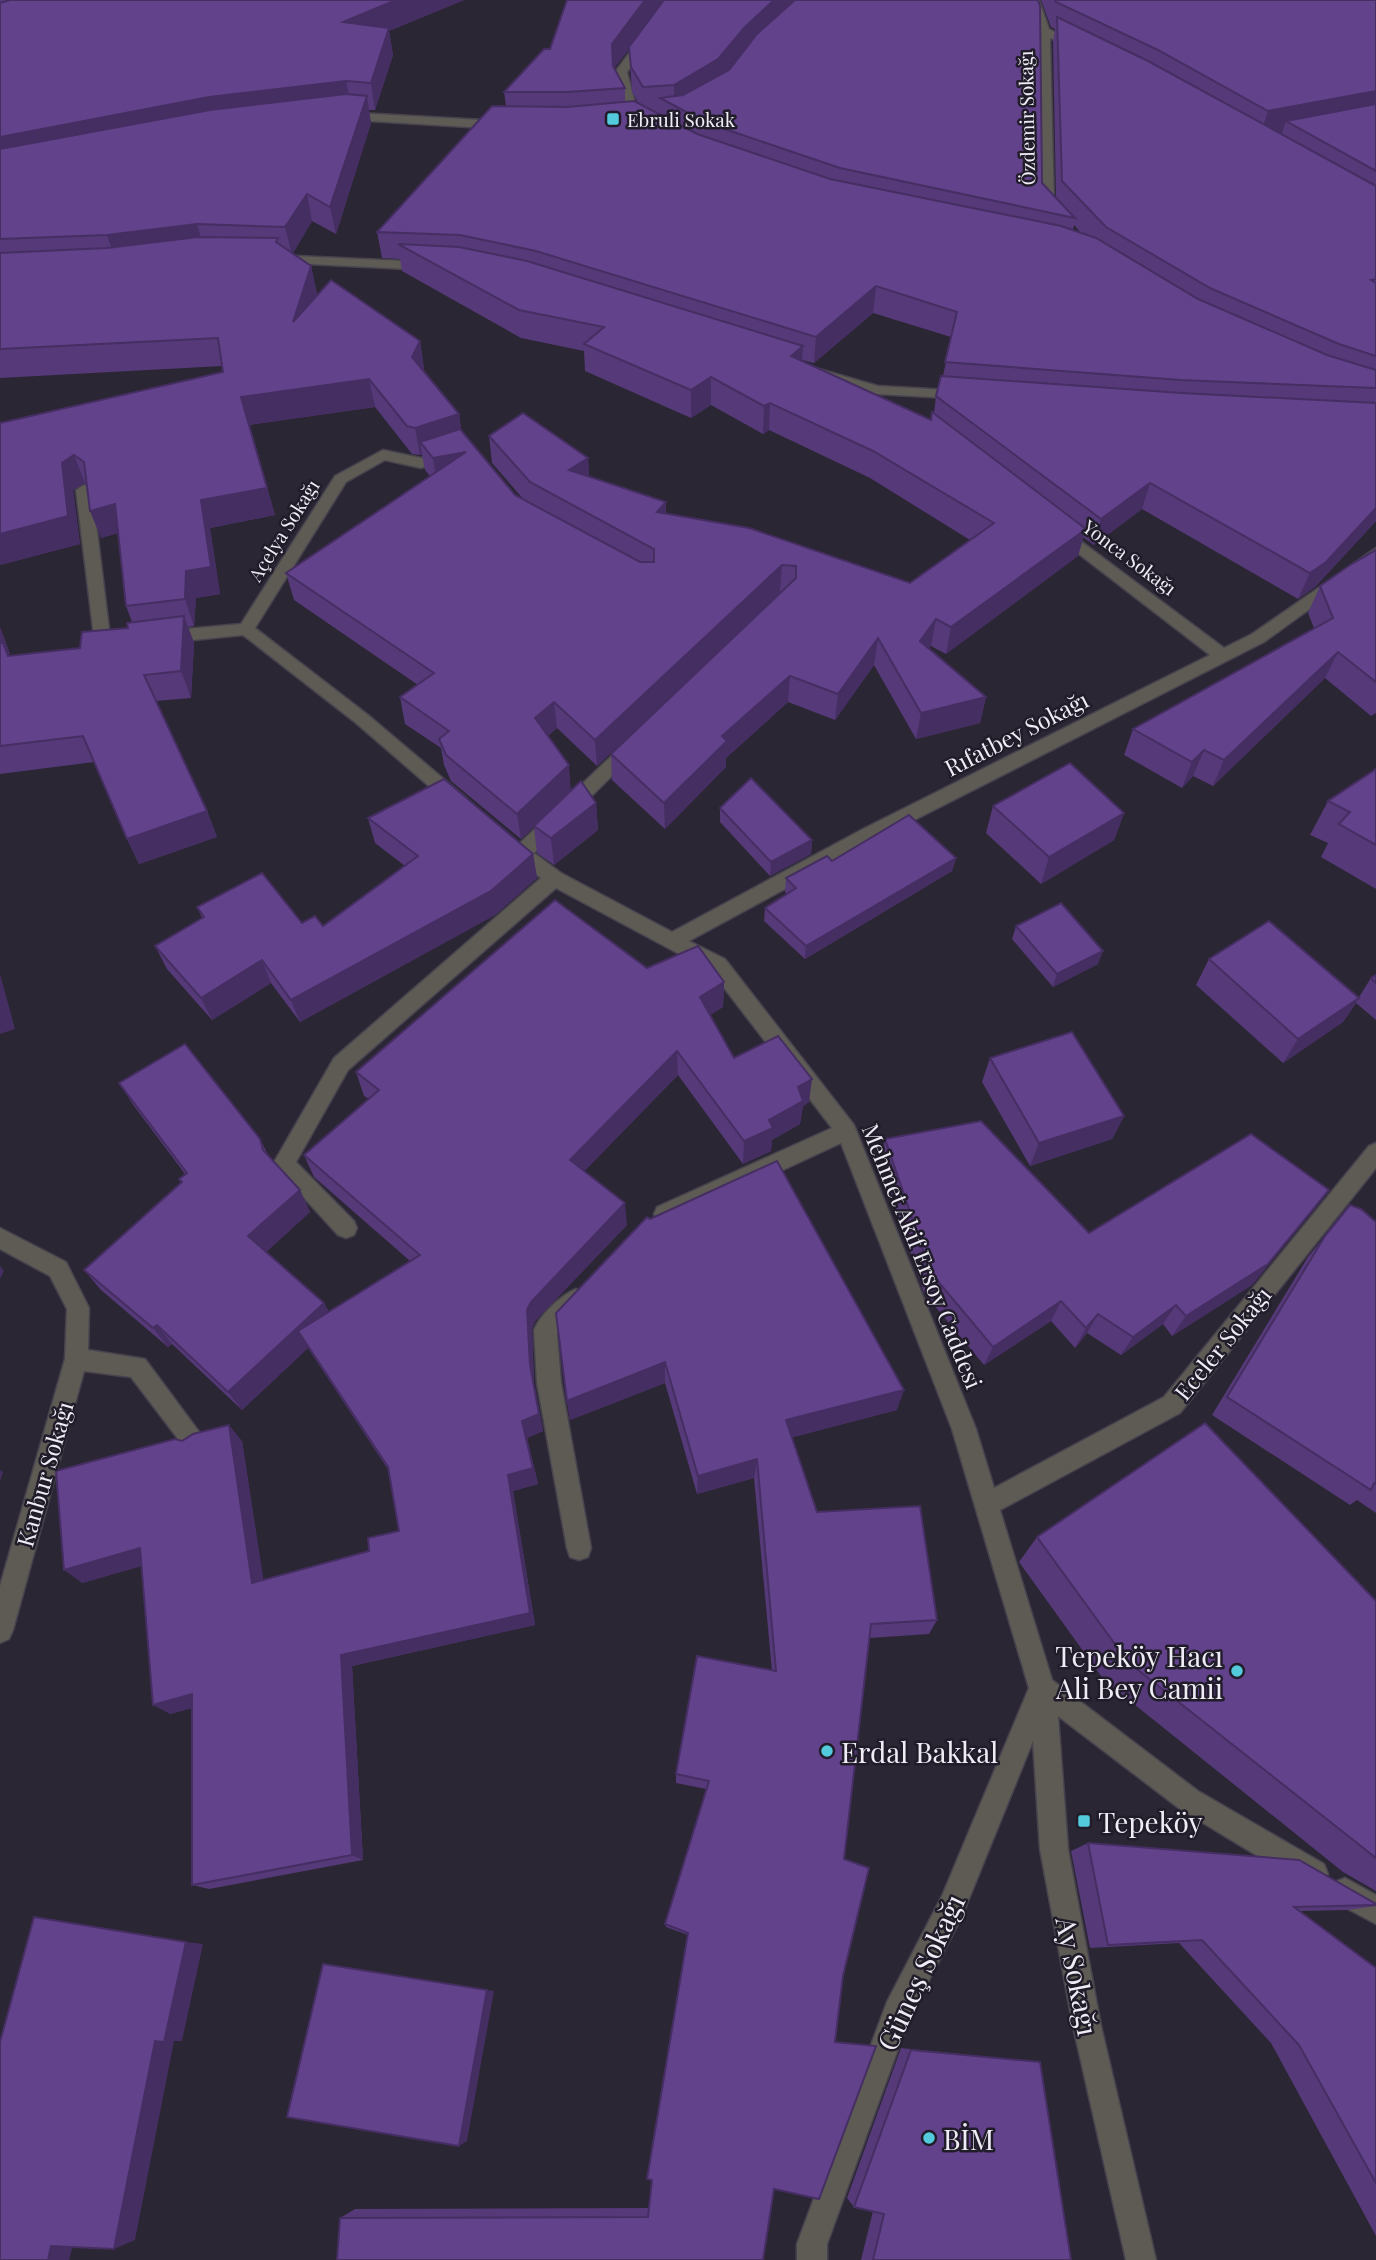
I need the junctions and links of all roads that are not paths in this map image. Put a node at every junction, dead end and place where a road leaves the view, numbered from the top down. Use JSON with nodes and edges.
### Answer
{"nodes":[{"id":1,"x":674,"y":0,"type":"edge"},
{"id":2,"x":1033,"y":0,"type":"edge"},
{"id":3,"x":1044,"y":31,"type":"junction"},
{"id":4,"x":1090,"y":53,"type":"edge"},
{"id":5,"x":324,"y":118,"type":"edge"},
{"id":6,"x":513,"y":125,"type":"edge"},
{"id":7,"x":660,"y":131,"type":"edge"},
{"id":8,"x":1066,"y":229,"type":"edge"},
{"id":9,"x":256,"y":259,"type":"edge"},
{"id":10,"x":437,"y":267,"type":"edge"},
{"id":11,"x":801,"y":368,"type":"edge"},
{"id":12,"x":877,"y":390,"type":"junction"},
{"id":13,"x":980,"y":396,"type":"edge"},
{"id":14,"x":899,"y":407,"type":"edge"},
{"id":15,"x":468,"y":448,"type":"edge"},
{"id":16,"x":84,"y":490,"type":"edge"},
{"id":17,"x":1050,"y":523,"type":"edge"},
{"id":18,"x":1376,"y":553,"type":"edge"},
{"id":19,"x":246,"y":629,"type":"junction"},
{"id":20,"x":103,"y":645,"type":"junction"},
{"id":21,"x":78,"y":650,"type":"edge"},
{"id":22,"x":1223,"y":656,"type":"junction"},
{"id":23,"x":639,"y":741,"type":"edge"},
{"id":24,"x":479,"y":818,"type":"edge"},
{"id":25,"x":500,"y":836,"type":"edge"},
{"id":26,"x":521,"y":854,"type":"junction"},
{"id":27,"x":554,"y":878,"type":"junction"},
{"id":28,"x":670,"y":942,"type":"junction"},
{"id":29,"x":847,"y":1130,"type":"junction"},
{"id":30,"x":1376,"y":1152,"type":"edge"},
{"id":31,"x":646,"y":1224,"type":"edge"},
{"id":32,"x":346,"y":1228,"type":"dead end"},
{"id":33,"x":0,"y":1238,"type":"edge"},
{"id":34,"x":589,"y":1286,"type":"edge"},
{"id":35,"x":76,"y":1359,"type":"junction"},
{"id":36,"x":196,"y":1444,"type":"edge"},
{"id":37,"x":989,"y":1503,"type":"junction"},
{"id":38,"x":579,"y":1548,"type":"dead end"},
{"id":39,"x":0,"y":1630,"type":"edge"},
{"id":40,"x":1042,"y":1688,"type":"junction"},
{"id":41,"x":1376,"y":1910,"type":"edge"},
{"id":42,"x":811,"y":2260,"type":"edge"},
{"id":43,"x":1141,"y":2260,"type":"edge"}],
"edges":[{"from":1,"to":7,"type":"street"},
{"from":2,"to":3,"type":"street","name":"Özdemir Sokağı"},
{"from":3,"to":4,"type":"street"},
{"from":3,"to":8,"type":"street","name":"Özdemir Sokağı"},
{"from":5,"to":6,"type":"street"},
{"from":9,"to":10,"type":"street"},
{"from":11,"to":12,"type":"street"},
{"from":12,"to":13,"type":"street"},
{"from":12,"to":14,"type":"street"},
{"from":15,"to":19,"type":"street","name":"Açelya Sokağı"},
{"from":16,"to":20,"type":"street"},
{"from":17,"to":22,"type":"street","name":"Yonca Sokağı"},
{"from":18,"to":22,"type":"street","name":"Rıfatbey Sokağı"},
{"from":19,"to":20,"type":"street"},
{"from":19,"to":24,"type":"street"},
{"from":20,"to":21,"type":"street"},
{"from":22,"to":28,"type":"street","name":"Rıfatbey Sokağı"},
{"from":23,"to":26,"type":"street"},
{"from":25,"to":26,"type":"street","name":"Mehmet Akif Ersoy Caddesi"},
{"from":26,"to":27,"type":"street","name":"Mehmet Akif Ersoy Caddesi"},
{"from":27,"to":28,"type":"street","name":"Mehmet Akif Ersoy Caddesi"},
{"from":27,"to":32,"type":"street"},
{"from":28,"to":29,"type":"street","name":"Mehmet Akif Ersoy Caddesi"},
{"from":29,"to":31,"type":"street"},
{"from":29,"to":37,"type":"street","name":"Mehmet Akif Ersoy Caddesi"},
{"from":30,"to":37,"type":"street","name":"Eceler Sokağı"},
{"from":33,"to":35,"type":"street","name":"Kanbur Sokağı"},
{"from":34,"to":38,"type":"street"},
{"from":35,"to":36,"type":"street"},
{"from":35,"to":39,"type":"street","name":"Kanbur Sokağı"},
{"from":37,"to":40,"type":"street","name":"Mehmet Akif Ersoy Caddesi"},
{"from":40,"to":41,"type":"street"},
{"from":40,"to":42,"type":"street","name":"Güneş Sokağı"},
{"from":40,"to":43,"type":"street","name":"Ay Sokağı"}]}
